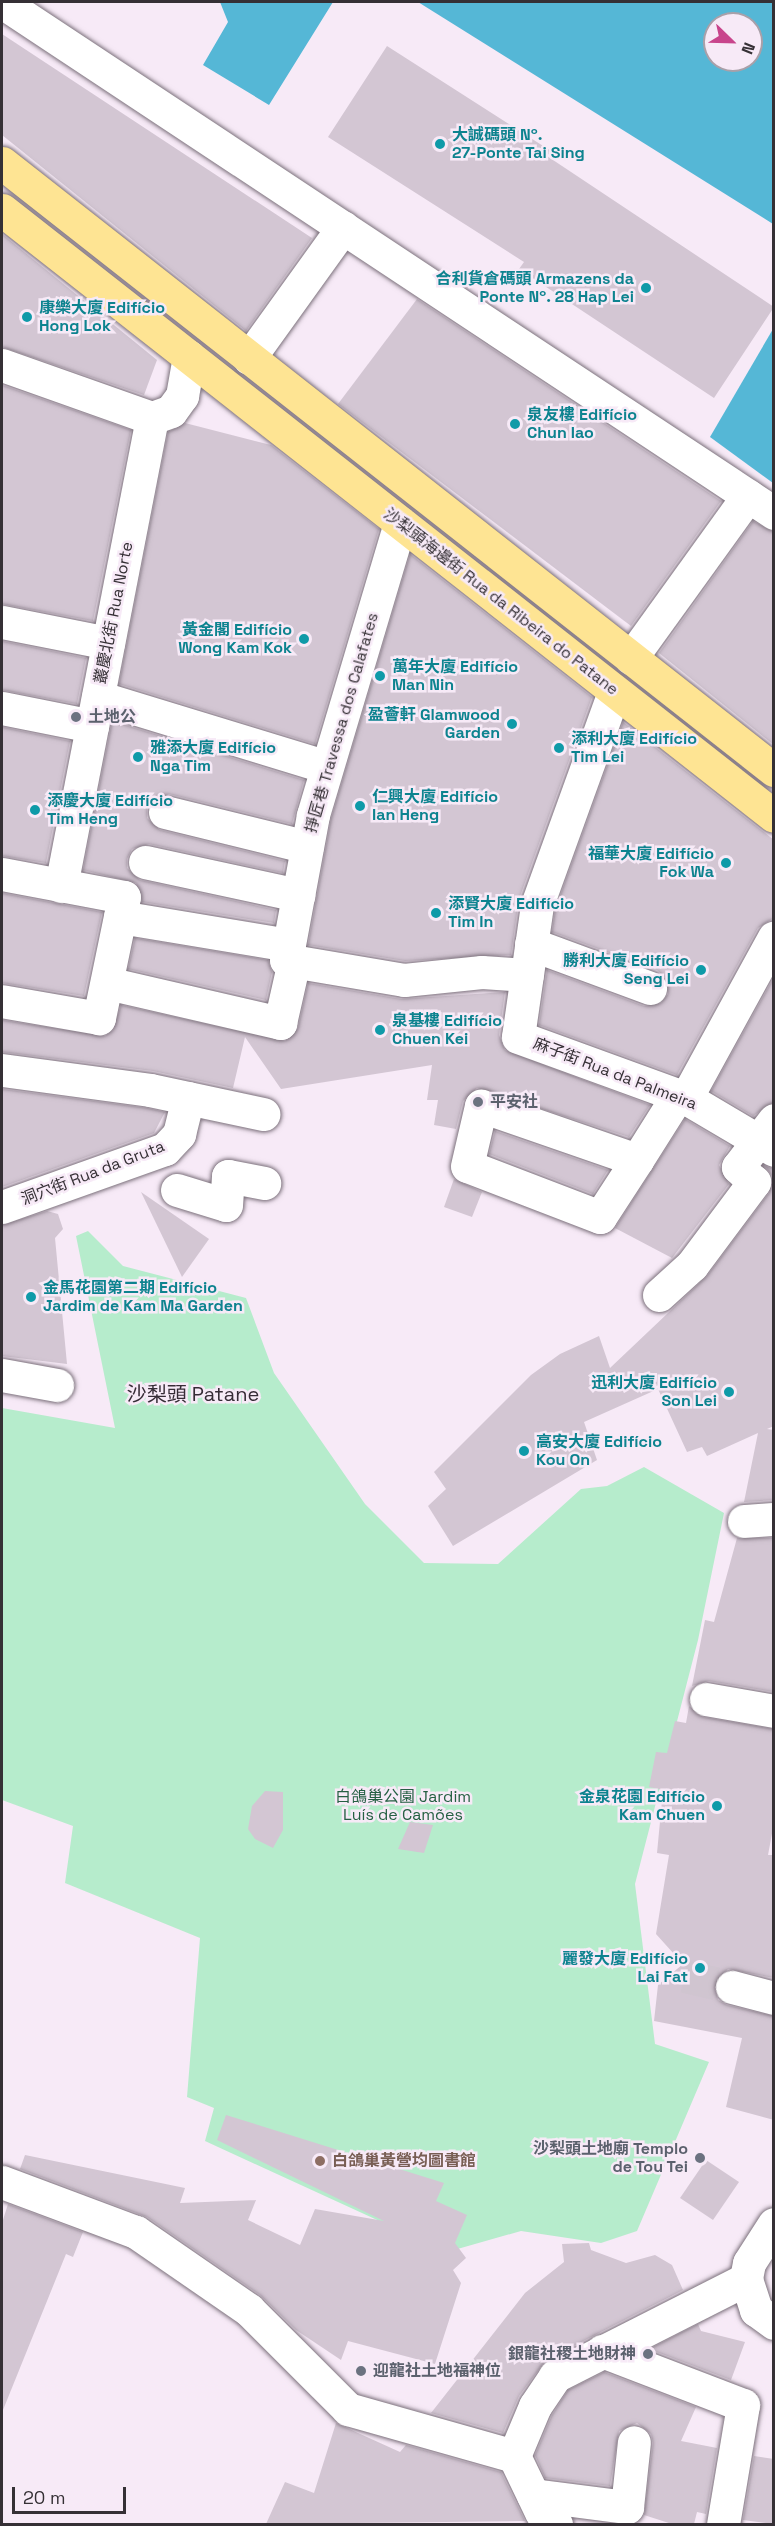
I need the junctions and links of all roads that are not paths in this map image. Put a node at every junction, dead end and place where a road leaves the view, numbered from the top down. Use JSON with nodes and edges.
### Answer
{"nodes":[{"id":1,"x":2,"y":2,"type":"edge"},
{"id":2,"x":2,"y":163,"type":"edge"},
{"id":3,"x":2,"y":210,"type":"edge"},
{"id":4,"x":343,"y":227,"type":"junction"},
{"id":5,"x":189,"y":357,"type":"junction"},
{"id":6,"x":249,"y":358,"type":"junction"},
{"id":7,"x":2,"y":364,"type":"edge"},
{"id":8,"x":152,"y":418,"type":"junction"},
{"id":9,"x":761,"y":504,"type":"edge"},
{"id":10,"x":400,"y":523,"type":"junction"},
{"id":11,"x":2,"y":622,"type":"edge"},
{"id":12,"x":108,"y":643,"type":"junction"},
{"id":13,"x":631,"y":658,"type":"junction"},
{"id":14,"x":614,"y":692,"type":"junction"},
{"id":15,"x":2,"y":708,"type":"edge"},
{"id":16,"x":95,"y":711,"type":"junction"},
{"id":17,"x":327,"y":767,"type":"junction"},
{"id":18,"x":774,"y":770,"type":"edge"},
{"id":19,"x":165,"y":812,"type":"dead end"},
{"id":20,"x":774,"y":816,"type":"edge"},
{"id":21,"x":307,"y":847,"type":"junction"},
{"id":22,"x":145,"y":862,"type":"dead end"},
{"id":23,"x":2,"y":874,"type":"edge"},
{"id":24,"x":61,"y":886,"type":"junction"},
{"id":25,"x":298,"y":895,"type":"junction"},
{"id":26,"x":122,"y":907,"type":"junction"},
{"id":27,"x":774,"y":937,"type":"edge"},
{"id":28,"x":290,"y":955,"type":"junction"},
{"id":29,"x":529,"y":960,"type":"junction"},
{"id":30,"x":107,"y":983,"type":"junction"},
{"id":31,"x":650,"y":988,"type":"dead end"},
{"id":32,"x":2,"y":1001,"type":"edge"},
{"id":33,"x":2,"y":1070,"type":"edge"},
{"id":34,"x":682,"y":1096,"type":"junction"},
{"id":35,"x":188,"y":1098,"type":"junction"},
{"id":36,"x":263,"y":1114,"type":"dead end"},
{"id":37,"x":769,"y":1137,"type":"edge"},
{"id":38,"x":637,"y":1160,"type":"junction"},
{"id":39,"x":264,"y":1183,"type":"dead end"},
{"id":40,"x":177,"y":1190,"type":"dead end"},
{"id":41,"x":2,"y":1207,"type":"edge"},
{"id":42,"x":659,"y":1295,"type":"dead end"},
{"id":43,"x":2,"y":1375,"type":"edge"},
{"id":44,"x":57,"y":1384,"type":"dead end"},
{"id":45,"x":706,"y":1699,"type":"dead end"},
{"id":46,"x":774,"y":1711,"type":"edge"},
{"id":47,"x":732,"y":1988,"type":"tunnel mouth"},
{"id":48,"x":774,"y":1998,"type":"edge"},
{"id":49,"x":2,"y":2182,"type":"edge"},
{"id":50,"x":774,"y":2224,"type":"edge"},
{"id":51,"x":747,"y":2288,"type":"junction"},
{"id":52,"x":774,"y":2323,"type":"edge"},
{"id":53,"x":602,"y":2351,"type":"junction"},
{"id":54,"x":634,"y":2442,"type":"dead end"},
{"id":55,"x":514,"y":2456,"type":"junction"},
{"id":56,"x":533,"y":2495,"type":"junction"},
{"id":57,"x":556,"y":2524,"type":"edge"},
{"id":58,"x":723,"y":2524,"type":"edge"}],
"edges":[{"from":1,"to":4,"type":"street"},
{"from":2,"to":6,"type":"main road"},
{"from":3,"to":5,"type":"main road","name":"沙梨頭海邊街 Rua da Ribeira do Patane"},
{"from":4,"to":6,"type":"street"},
{"from":4,"to":9,"type":"street"},
{"from":5,"to":8,"type":"street"},
{"from":5,"to":10,"type":"main road","name":"沙梨頭海邊街 Rua da Ribeira do Patane"},
{"from":6,"to":13,"type":"main road"},
{"from":7,"to":8,"type":"street"},
{"from":8,"to":12,"type":"street","name":"叢慶北街 Rua Norte"},
{"from":9,"to":13,"type":"street"},
{"from":10,"to":14,"type":"main road","name":"沙梨頭海邊街 Rua da Ribeira do Patane"},
{"from":10,"to":17,"type":"street","name":"掙匠巷 Travessa dos Calafates"},
{"from":11,"to":12,"type":"street"},
{"from":12,"to":16,"type":"street","name":"叢慶北街 Rua Norte"},
{"from":13,"to":18,"type":"main road"},
{"from":14,"to":20,"type":"main road","name":"沙梨頭海邊街 Rua da Ribeira do Patane"},
{"from":14,"to":29,"type":"street"},
{"from":15,"to":16,"type":"street"},
{"from":16,"to":17,"type":"street"},
{"from":16,"to":24,"type":"street","name":"叢慶北街 Rua Norte"},
{"from":17,"to":21,"type":"street","name":"掙匠巷 Travessa dos Calafates"},
{"from":19,"to":21,"type":"street"},
{"from":21,"to":25,"type":"street","name":"掙匠巷 Travessa dos Calafates"},
{"from":22,"to":25,"type":"street"},
{"from":23,"to":24,"type":"street"},
{"from":24,"to":26,"type":"street"},
{"from":25,"to":28,"type":"street","name":"掙匠巷 Travessa dos Calafates"},
{"from":26,"to":28,"type":"street"},
{"from":26,"to":30,"type":"street"},
{"from":27,"to":34,"type":"street"},
{"from":28,"to":29,"type":"street"},
{"from":28,"to":30,"type":"street","name":"掙匠巷 Travessa dos Calafates"},
{"from":29,"to":31,"type":"street"},
{"from":29,"to":34,"type":"street","name":"麻子街 Rua da Palmeira"},
{"from":30,"to":32,"type":"street"},
{"from":33,"to":35,"type":"street"},
{"from":34,"to":37,"type":"street","name":"麻子街 Rua da Palmeira"},
{"from":34,"to":38,"type":"street"},
{"from":35,"to":36,"type":"street"},
{"from":35,"to":41,"type":"street","name":"洞穴街 Rua da Gruta"},
{"from":37,"to":42,"type":"street"},
{"from":38,"to":38,"type":"street"},
{"from":39,"to":40,"type":"street"},
{"from":43,"to":44,"type":"street"},
{"from":45,"to":46,"type":"street"},
{"from":47,"to":48,"type":"street"},
{"from":49,"to":55,"type":"street"},
{"from":50,"to":51,"type":"street"},
{"from":51,"to":52,"type":"street"},
{"from":51,"to":53,"type":"street"},
{"from":53,"to":55,"type":"street"},
{"from":53,"to":58,"type":"street"},
{"from":54,"to":56,"type":"street"},
{"from":55,"to":56,"type":"street"},
{"from":56,"to":57,"type":"street"}]}
